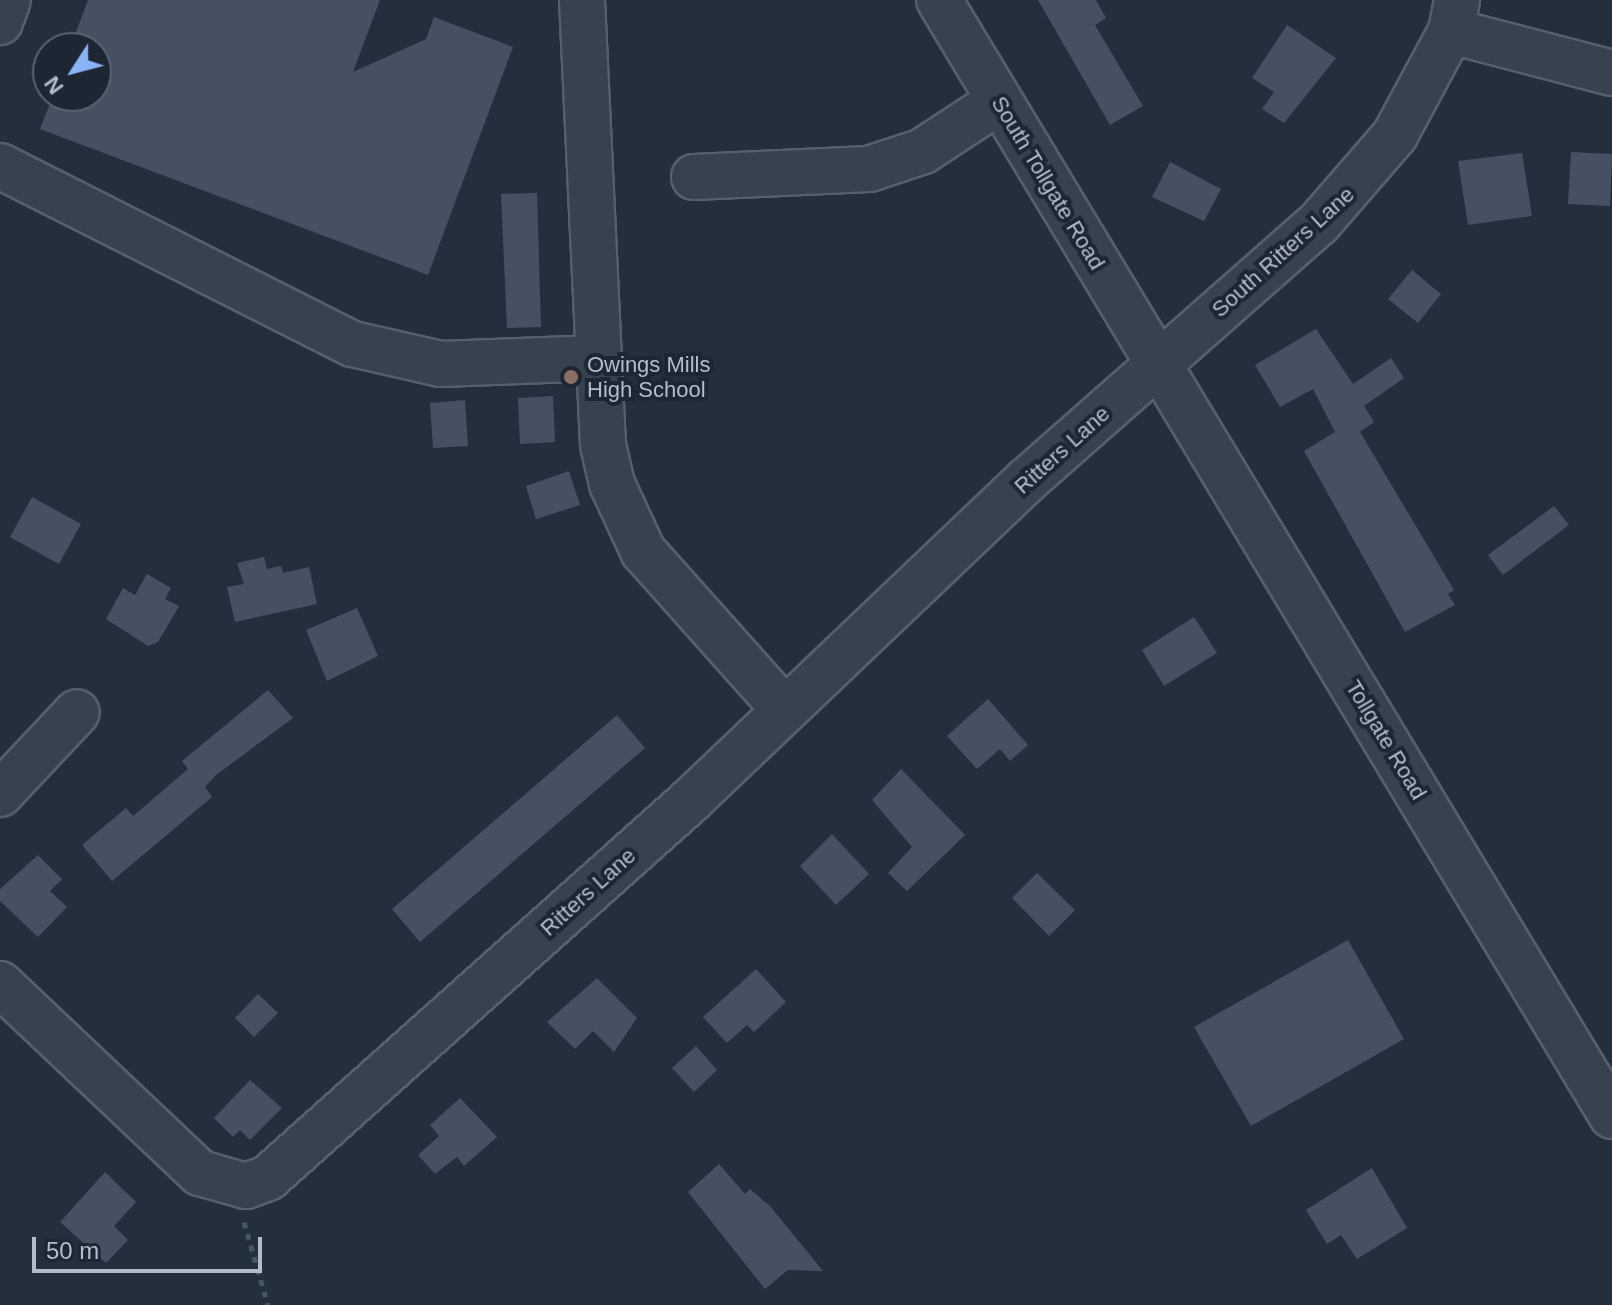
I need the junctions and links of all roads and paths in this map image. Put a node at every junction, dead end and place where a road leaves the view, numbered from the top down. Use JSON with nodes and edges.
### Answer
{"nodes":[{"id":1,"x":8,"y":0,"type":"edge"},
{"id":2,"x":582,"y":0,"type":"edge"},
{"id":3,"x":939,"y":0,"type":"edge"},
{"id":4,"x":1454,"y":16,"type":"edge"},
{"id":5,"x":0,"y":22,"type":"edge"},
{"id":6,"x":1612,"y":73,"type":"edge"},
{"id":7,"x":999,"y":101,"type":"junction"},
{"id":8,"x":0,"y":166,"type":"edge"},
{"id":9,"x":694,"y":177,"type":"dead end"},
{"id":10,"x":598,"y":358,"type":"junction"},
{"id":11,"x":1158,"y":365,"type":"junction"},
{"id":12,"x":784,"y":709,"type":"junction"},
{"id":13,"x":77,"y":712,"type":"dead end"},
{"id":14,"x":0,"y":794,"type":"edge"},
{"id":15,"x":0,"y":984,"type":"edge"},
{"id":16,"x":1612,"y":1116,"type":"edge"},
{"id":17,"x":246,"y":1186,"type":"junction"},
{"id":18,"x":268,"y":1305,"type":"edge"}],
"edges":[{"from":1,"to":5,"type":"street"},
{"from":2,"to":10,"type":"street"},
{"from":3,"to":7,"type":"street","name":"South Tollgate Road"},
{"from":4,"to":6,"type":"street"},
{"from":4,"to":11,"type":"street","name":"South Ritters Lane"},
{"from":7,"to":9,"type":"street"},
{"from":7,"to":11,"type":"street","name":"South Tollgate Road"},
{"from":8,"to":10,"type":"street"},
{"from":10,"to":12,"type":"street"},
{"from":11,"to":12,"type":"street","name":"Ritters Lane"},
{"from":11,"to":16,"type":"street","name":"Tollgate Road"},
{"from":12,"to":17,"type":"street","name":"Ritters Lane"},
{"from":13,"to":14,"type":"street"},
{"from":15,"to":17,"type":"street"},
{"from":17,"to":18,"type":"path"}]}
